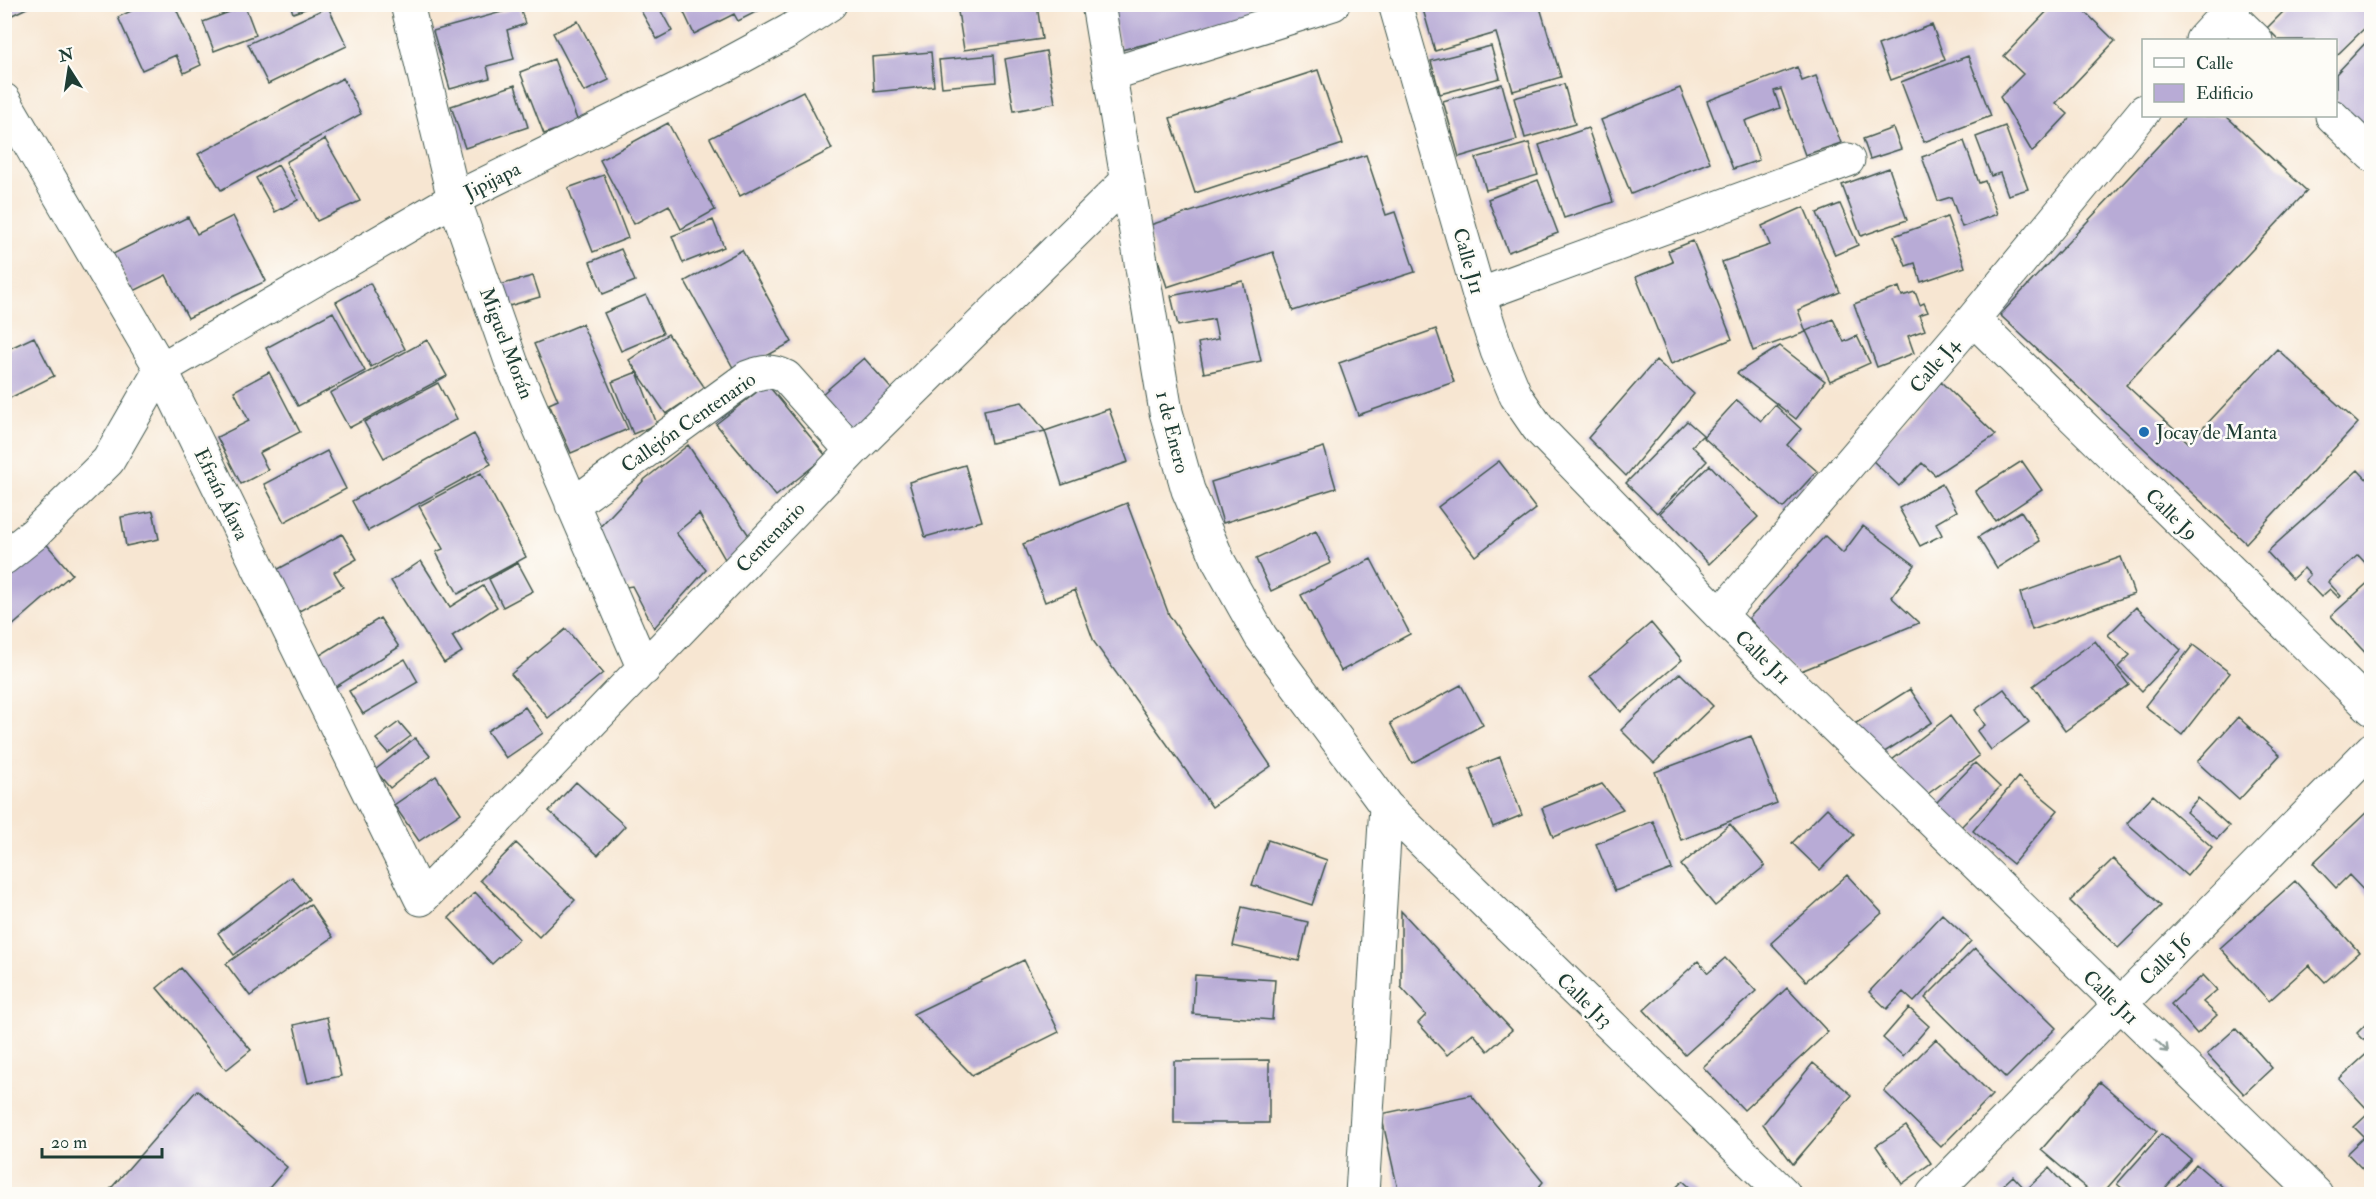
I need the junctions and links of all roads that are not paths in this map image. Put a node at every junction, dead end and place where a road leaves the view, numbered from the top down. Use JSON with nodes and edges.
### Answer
{"nodes":[{"id":1,"x":407,"y":4,"type":"edge"},
{"id":2,"x":830,"y":4,"type":"edge"},
{"id":3,"x":1098,"y":4,"type":"edge"},
{"id":4,"x":1333,"y":4,"type":"edge"},
{"id":5,"x":1395,"y":4,"type":"edge"},
{"id":6,"x":2231,"y":8,"type":"edge"},
{"id":7,"x":2203,"y":39,"type":"edge"},
{"id":8,"x":2255,"y":39,"type":"edge"},
{"id":9,"x":1111,"y":74,"type":"junction"},
{"id":10,"x":4,"y":100,"type":"edge"},
{"id":11,"x":2142,"y":113,"type":"edge"},
{"id":12,"x":2333,"y":117,"type":"edge"},
{"id":13,"x":2372,"y":155,"type":"edge"},
{"id":14,"x":1848,"y":160,"type":"dead end"},
{"id":15,"x":1126,"y":182,"type":"junction"},
{"id":16,"x":454,"y":199,"type":"junction"},
{"id":17,"x":1479,"y":295,"type":"junction"},
{"id":18,"x":1973,"y":319,"type":"junction"},
{"id":19,"x":161,"y":369,"type":"junction"},
{"id":20,"x":852,"y":451,"type":"junction"},
{"id":21,"x":572,"y":505,"type":"junction"},
{"id":22,"x":4,"y":558,"type":"edge"},
{"id":23,"x":1720,"y":615,"type":"junction"},
{"id":24,"x":644,"y":669,"type":"junction"},
{"id":25,"x":2372,"y":709,"type":"edge"},
{"id":26,"x":2372,"y":749,"type":"edge"},
{"id":27,"x":1386,"y":806,"type":"junction"},
{"id":28,"x":421,"y":899,"type":"joint"},
{"id":29,"x":2120,"y":1005,"type":"junction"},
{"id":30,"x":1362,"y":1194,"type":"edge"},
{"id":31,"x":1784,"y":1194,"type":"edge"},
{"id":32,"x":1933,"y":1194,"type":"edge"},
{"id":33,"x":2316,"y":1194,"type":"edge"}],
"edges":[{"from":1,"to":16,"type":"street","name":"Miguel Morán"},
{"from":2,"to":16,"type":"street","name":"Jipijapa"},
{"from":3,"to":9,"type":"street","name":"1 de Enero"},
{"from":4,"to":9,"type":"street"},
{"from":5,"to":17,"type":"street","name":"Calle J11"},
{"from":6,"to":7,"type":"street"},
{"from":6,"to":8,"type":"street"},
{"from":9,"to":15,"type":"street","name":"1 de Enero"},
{"from":10,"to":19,"type":"street","name":"Efraín Álava"},
{"from":11,"to":18,"type":"street","name":"Calle J4"},
{"from":12,"to":13,"type":"street"},
{"from":14,"to":17,"type":"street"},
{"from":15,"to":20,"type":"street","name":"Centenario"},
{"from":15,"to":27,"type":"street","name":"1 de Enero"},
{"from":16,"to":19,"type":"street","name":"Jipijapa"},
{"from":16,"to":21,"type":"street","name":"Miguel Morán"},
{"from":17,"to":23,"type":"street","name":"Calle J11"},
{"from":18,"to":23,"type":"street","name":"Calle J4"},
{"from":18,"to":25,"type":"street","name":"Calle J9"},
{"from":19,"to":22,"type":"street"},
{"from":19,"to":28,"type":"street","name":"Efraín Álava"},
{"from":20,"to":21,"type":"street","name":"Callejón Centenario"},
{"from":20,"to":24,"type":"street","name":"Centenario"},
{"from":21,"to":24,"type":"street","name":"Miguel Morán"},
{"from":23,"to":29,"type":"street","name":"Calle J11"},
{"from":24,"to":28,"type":"street","name":"Centenario"},
{"from":26,"to":29,"type":"street","name":"Calle J6"},
{"from":27,"to":30,"type":"street"},
{"from":27,"to":31,"type":"street","name":"Calle J13"},
{"from":29,"to":32,"type":"street","name":"Calle J6"},
{"from":29,"to":33,"type":"street","name":"Calle J11","one_way":true}]}
